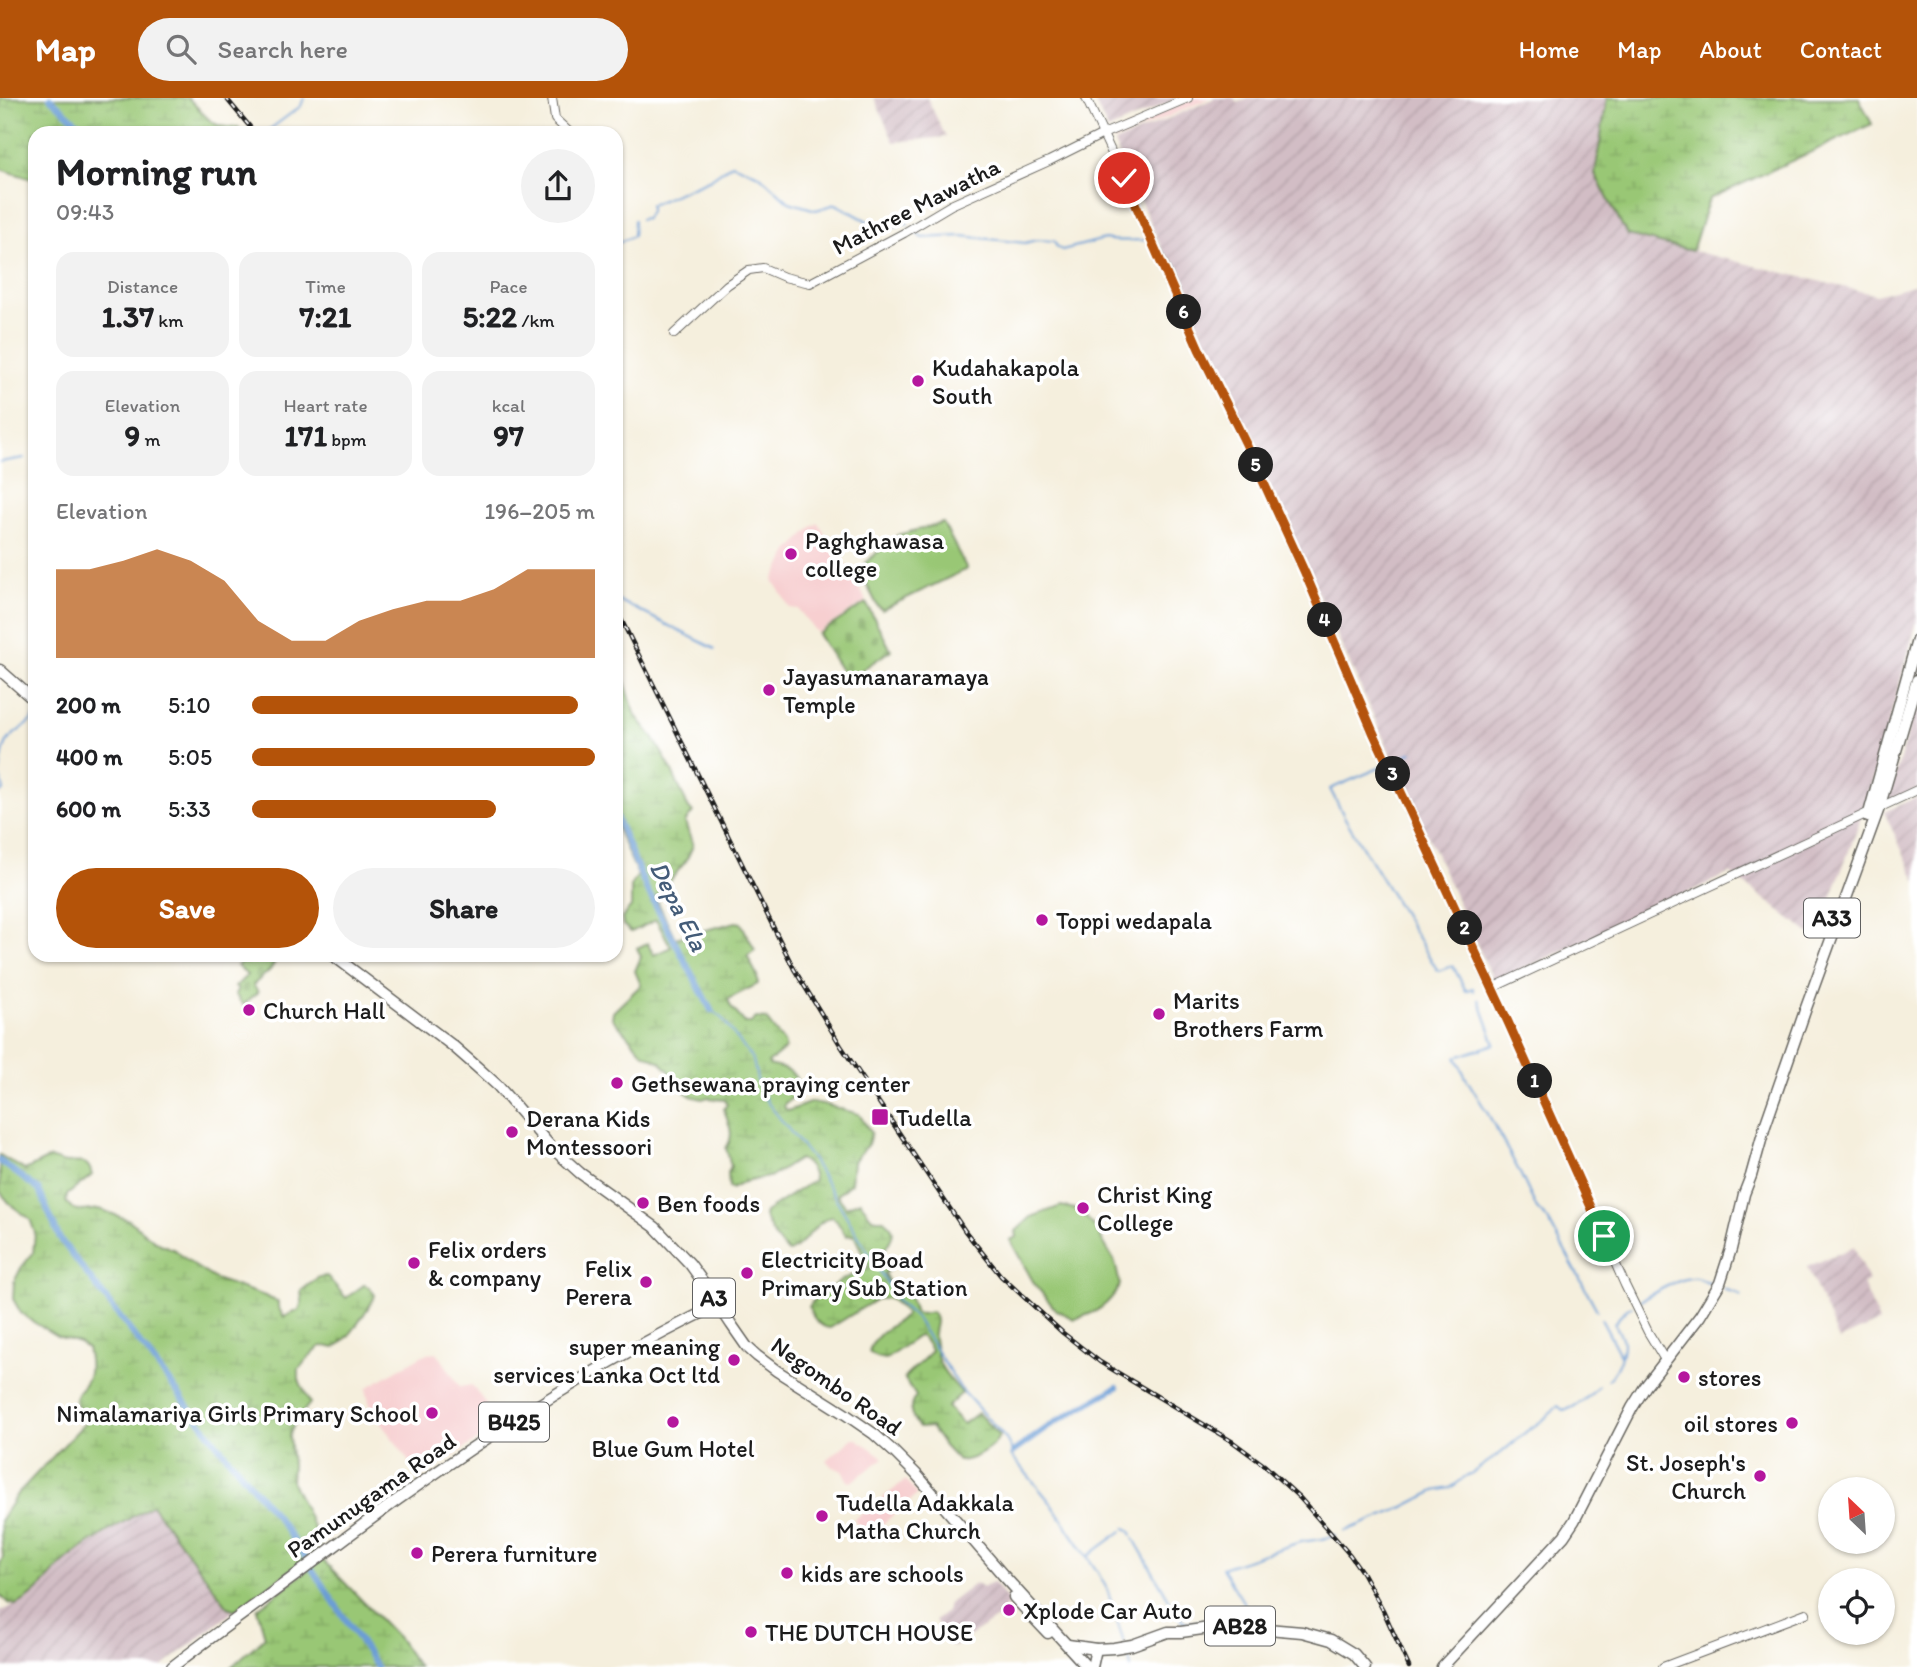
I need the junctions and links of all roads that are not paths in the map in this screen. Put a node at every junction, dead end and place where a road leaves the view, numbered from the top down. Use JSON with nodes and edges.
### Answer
{"nodes":[{"id":1,"x":552,"y":98,"type":"edge"},
{"id":2,"x":1086,"y":98,"type":"edge"},
{"id":3,"x":1188,"y":98,"type":"edge"},
{"id":4,"x":562,"y":126,"type":"edge"},
{"id":5,"x":1103,"y":134,"type":"junction"},
{"id":6,"x":674,"y":334,"type":"dead end"},
{"id":7,"x":1917,"y":640,"type":"edge"},
{"id":8,"x":0,"y":670,"type":"edge"},
{"id":9,"x":0,"y":678,"type":"edge"},
{"id":10,"x":1917,"y":680,"type":"edge"},
{"id":11,"x":28,"y":695,"type":"edge"},
{"id":12,"x":28,"y":703,"type":"edge"},
{"id":13,"x":1917,"y":790,"type":"edge"},
{"id":14,"x":1874,"y":810,"type":"junction"},
{"id":15,"x":334,"y":962,"type":"edge"},
{"id":16,"x":342,"y":962,"type":"edge"},
{"id":17,"x":1492,"y":988,"type":"junction"},
{"id":18,"x":715,"y":1306,"type":"junction"},
{"id":19,"x":1665,"y":1360,"type":"junction"},
{"id":20,"x":1806,"y":1613,"type":"dead end"},
{"id":21,"x":1097,"y":1649,"type":"junction"},
{"id":22,"x":1073,"y":1656,"type":"edge"},
{"id":23,"x":172,"y":1667,"type":"edge"},
{"id":24,"x":1090,"y":1667,"type":"edge"},
{"id":25,"x":1365,"y":1667,"type":"edge"},
{"id":26,"x":1442,"y":1667,"type":"edge"},
{"id":27,"x":1663,"y":1667,"type":"edge"}],
"edges":[{"from":1,"to":4,"type":"street"},
{"from":2,"to":5,"type":"street"},
{"from":3,"to":5,"type":"street","name":"Mathree Mawatha"},
{"from":5,"to":6,"type":"street","name":"Mathree Mawatha"},
{"from":5,"to":17,"type":"street"},
{"from":7,"to":14,"type":"main road","number":"A33"},
{"from":8,"to":11,"type":"main road"},
{"from":9,"to":12,"type":"main road"},
{"from":10,"to":14,"type":"main road","number":"A33"},
{"from":13,"to":14,"type":"street"},
{"from":14,"to":17,"type":"street"},
{"from":14,"to":19,"type":"main road","number":"A33"},
{"from":15,"to":18,"type":"main road","name":"Negombo Road","number":"A3"},
{"from":16,"to":18,"type":"main road","name":"Negombo Road","number":"A3"},
{"from":17,"to":19,"type":"street"},
{"from":18,"to":22,"type":"main road","name":"Negombo Road","number":"A3"},
{"from":18,"to":23,"type":"main road","name":"Pamunugama Road","number":"B425"},
{"from":19,"to":26,"type":"main road","number":"A33"},
{"from":20,"to":27,"type":"street"},
{"from":21,"to":22,"type":"main road"},
{"from":21,"to":24,"type":"main road"},
{"from":21,"to":25,"type":"main road","number":"AB28"},
{"from":22,"to":24,"type":"main road","name":"Negombo Road","number":"A3"}]}
